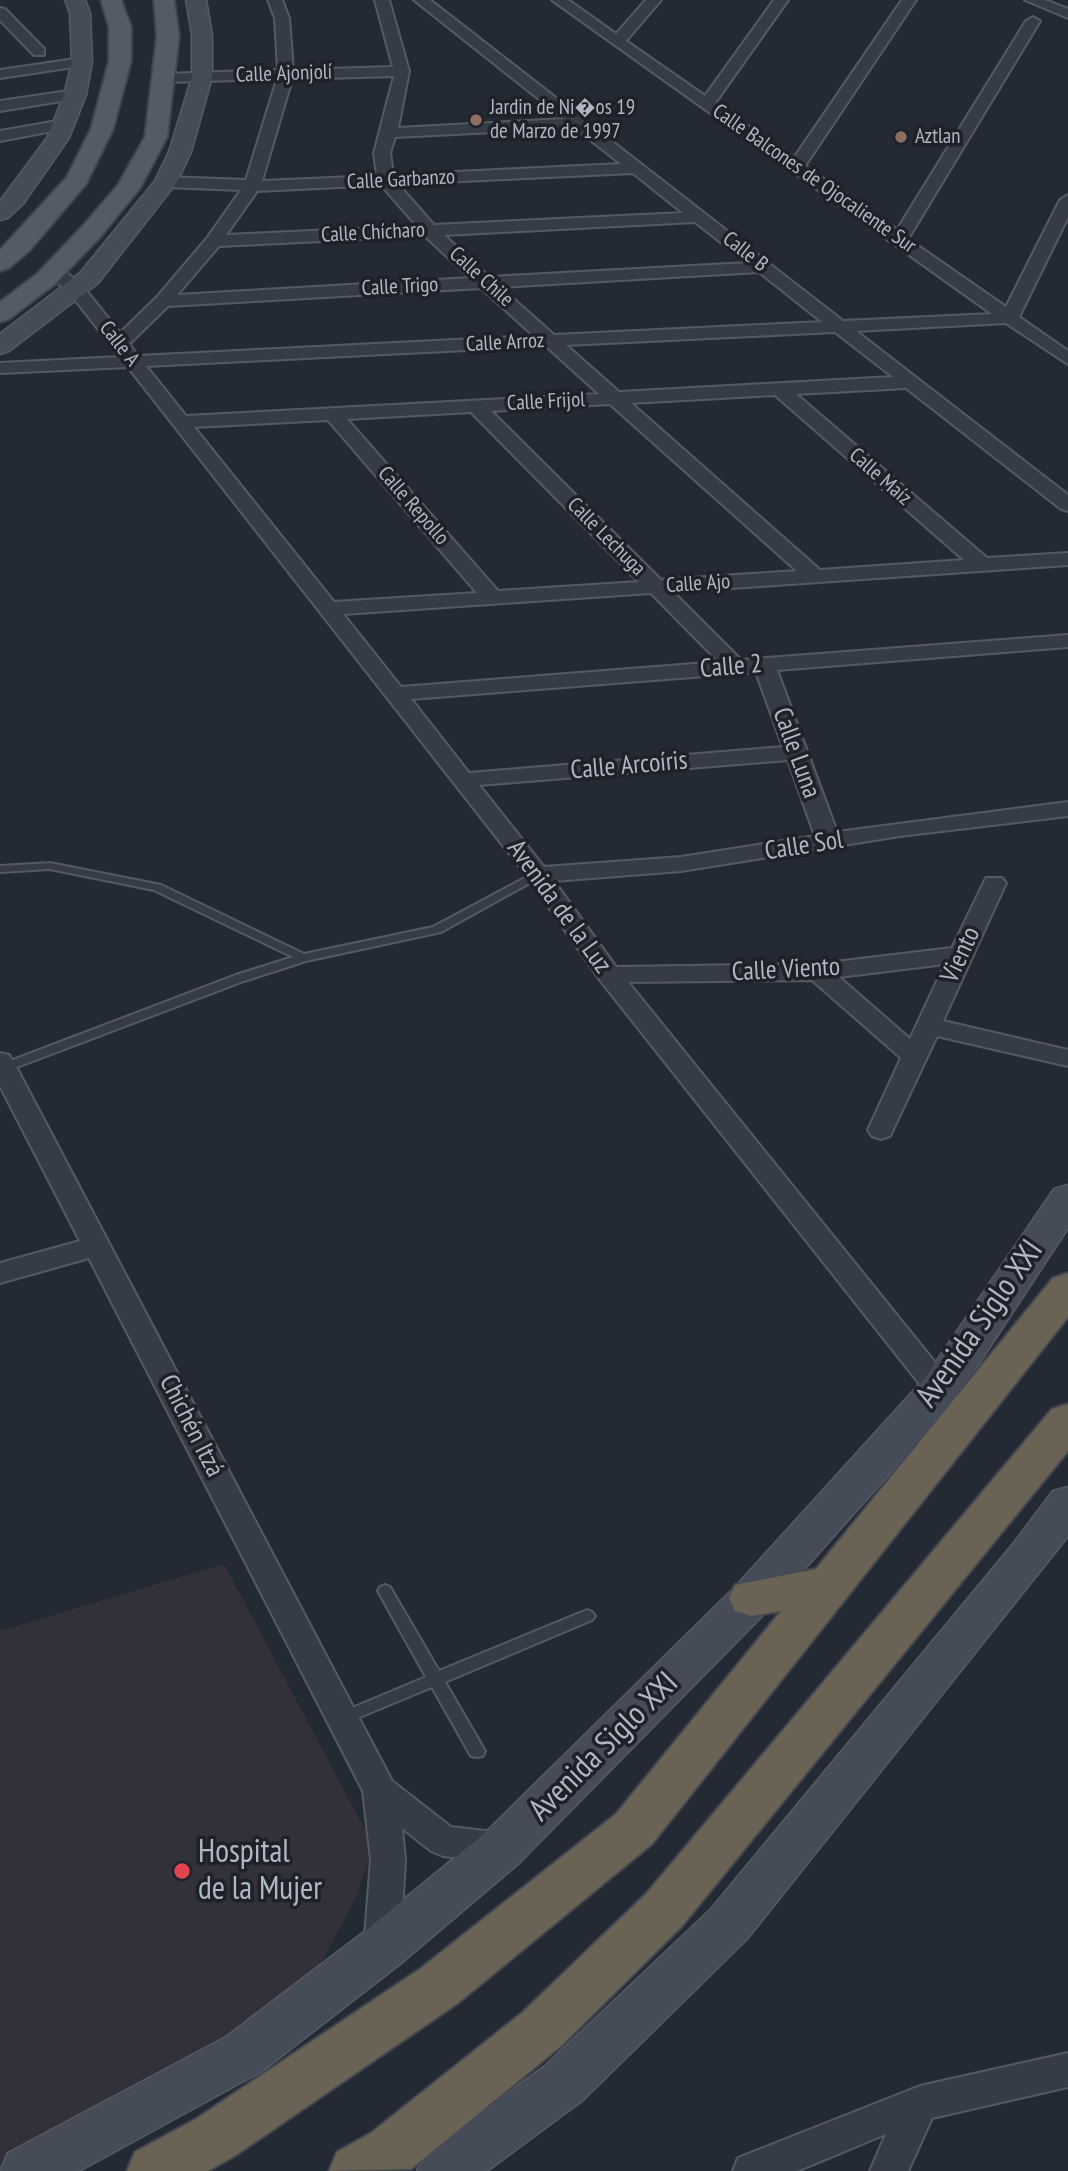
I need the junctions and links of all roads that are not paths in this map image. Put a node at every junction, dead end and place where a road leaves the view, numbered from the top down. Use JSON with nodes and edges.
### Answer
{"nodes":[{"id":1,"x":75,"y":0,"type":"edge"},
{"id":2,"x":111,"y":0,"type":"edge"},
{"id":3,"x":164,"y":0,"type":"edge"},
{"id":4,"x":196,"y":0,"type":"edge"},
{"id":5,"x":275,"y":0,"type":"edge"},
{"id":6,"x":382,"y":0,"type":"edge"},
{"id":7,"x":421,"y":0,"type":"edge"},
{"id":8,"x":559,"y":0,"type":"edge"},
{"id":9,"x":654,"y":0,"type":"edge"},
{"id":10,"x":781,"y":0,"type":"edge"},
{"id":11,"x":909,"y":0,"type":"edge"},
{"id":12,"x":1032,"y":0,"type":"edge"},
{"id":13,"x":0,"y":12,"type":"edge"},
{"id":14,"x":1068,"y":14,"type":"edge"},
{"id":15,"x":1033,"y":21,"type":"dead end"},
{"id":16,"x":618,"y":41,"type":"junction"},
{"id":17,"x":39,"y":52,"type":"dead end"},
{"id":18,"x":82,"y":62,"type":"junction"},
{"id":19,"x":402,"y":71,"type":"junction"},
{"id":20,"x":0,"y":74,"type":"edge"},
{"id":21,"x":286,"y":74,"type":"junction"},
{"id":22,"x":202,"y":77,"type":"junction"},
{"id":23,"x":165,"y":78,"type":"junction"},
{"id":24,"x":75,"y":95,"type":"junction"},
{"id":25,"x":707,"y":104,"type":"junction"},
{"id":26,"x":0,"y":106,"type":"edge"},
{"id":27,"x":579,"y":123,"type":"junction"},
{"id":28,"x":63,"y":125,"type":"junction"},
{"id":29,"x":4,"y":130,"type":"edge"},
{"id":30,"x":389,"y":133,"type":"junction"},
{"id":31,"x":796,"y":167,"type":"junction"},
{"id":32,"x":637,"y":168,"type":"junction"},
{"id":33,"x":386,"y":181,"type":"junction"},
{"id":34,"x":166,"y":182,"type":"junction"},
{"id":35,"x":252,"y":186,"type":"junction"},
{"id":36,"x":1068,"y":200,"type":"edge"},
{"id":37,"x":0,"y":213,"type":"edge"},
{"id":38,"x":699,"y":217,"type":"junction"},
{"id":39,"x":429,"y":230,"type":"junction"},
{"id":40,"x":899,"y":240,"type":"junction"},
{"id":41,"x":214,"y":241,"type":"junction"},
{"id":42,"x":0,"y":263,"type":"edge"},
{"id":43,"x":763,"y":267,"type":"junction"},
{"id":44,"x":53,"y":271,"type":"junction"},
{"id":45,"x":485,"y":283,"type":"junction"},
{"id":46,"x":75,"y":288,"type":"junction"},
{"id":47,"x":163,"y":301,"type":"junction"},
{"id":48,"x":0,"y":314,"type":"edge"},
{"id":49,"x":1010,"y":318,"type":"junction"},
{"id":50,"x":839,"y":326,"type":"junction"},
{"id":51,"x":552,"y":340,"type":"junction"},
{"id":52,"x":119,"y":344,"type":"junction"},
{"id":53,"x":0,"y":346,"type":"edge"},
{"id":54,"x":1068,"y":359,"type":"edge"},
{"id":55,"x":132,"y":361,"type":"junction"},
{"id":56,"x":0,"y":368,"type":"edge"},
{"id":57,"x":911,"y":382,"type":"junction"},
{"id":58,"x":779,"y":389,"type":"junction"},
{"id":59,"x":617,"y":398,"type":"junction"},
{"id":60,"x":476,"y":406,"type":"junction"},
{"id":61,"x":332,"y":414,"type":"junction"},
{"id":62,"x":181,"y":422,"type":"junction"},
{"id":63,"x":1068,"y":505,"type":"edge"},
{"id":64,"x":1068,"y":559,"type":"edge"},
{"id":65,"x":982,"y":565,"type":"junction"},
{"id":66,"x":815,"y":576,"type":"junction"},
{"id":67,"x":656,"y":587,"type":"junction"},
{"id":68,"x":493,"y":598,"type":"junction"},
{"id":69,"x":327,"y":609,"type":"junction"},
{"id":70,"x":1068,"y":641,"type":"edge"},
{"id":71,"x":764,"y":665,"type":"junction"},
{"id":72,"x":736,"y":667,"type":"junction"},
{"id":73,"x":394,"y":694,"type":"junction"},
{"id":74,"x":796,"y":753,"type":"junction"},
{"id":75,"x":461,"y":780,"type":"junction"},
{"id":76,"x":1068,"y":810,"type":"edge"},
{"id":77,"x":828,"y":842,"type":"junction"},
{"id":78,"x":0,"y":869,"type":"edge"},
{"id":79,"x":538,"y":875,"type":"junction"},
{"id":80,"x":994,"y":883,"type":"dead end"},
{"id":81,"x":962,"y":954,"type":"junction"},
{"id":82,"x":303,"y":958,"type":"junction"},
{"id":83,"x":818,"y":972,"type":"junction"},
{"id":84,"x":609,"y":975,"type":"junction"},
{"id":85,"x":928,"y":1026,"type":"junction"},
{"id":86,"x":915,"y":1057,"type":"junction"},
{"id":87,"x":1068,"y":1058,"type":"edge"},
{"id":88,"x":2,"y":1065,"type":"edge"},
{"id":89,"x":881,"y":1130,"type":"dead end"},
{"id":90,"x":1068,"y":1198,"type":"edge"},
{"id":91,"x":98,"y":1246,"type":"junction"},
{"id":92,"x":0,"y":1273,"type":"edge"},
{"id":93,"x":1061,"y":1315,"type":"edge"},
{"id":94,"x":940,"y":1389,"type":"junction"},
{"id":95,"x":1068,"y":1420,"type":"edge"},
{"id":96,"x":1068,"y":1503,"type":"edge"},
{"id":97,"x":832,"y":1584,"type":"junction"},
{"id":98,"x":385,"y":1591,"type":"dead end"},
{"id":99,"x":752,"y":1598,"type":"junction"},
{"id":100,"x":587,"y":1616,"type":"dead end"},
{"id":101,"x":436,"y":1679,"type":"junction"},
{"id":102,"x":342,"y":1718,"type":"junction"},
{"id":103,"x":477,"y":1751,"type":"dead end"},
{"id":104,"x":380,"y":1791,"type":"junction"},
{"id":105,"x":502,"y":1848,"type":"junction"},
{"id":106,"x":382,"y":1948,"type":"junction"},
{"id":107,"x":1068,"y":2070,"type":"edge"},
{"id":108,"x":920,"y":2103,"type":"junction"},
{"id":109,"x":27,"y":2171,"type":"edge"},
{"id":110,"x":155,"y":2171,"type":"edge"},
{"id":111,"x":357,"y":2171,"type":"edge"},
{"id":112,"x":444,"y":2171,"type":"edge"},
{"id":113,"x":752,"y":2171,"type":"edge"},
{"id":114,"x":890,"y":2171,"type":"edge"}],
"edges":[{"from":1,"to":18,"type":"street"},
{"from":2,"to":42,"type":"main road"},
{"from":3,"to":23,"type":"main road"},
{"from":4,"to":22,"type":"street"},
{"from":5,"to":21,"type":"street"},
{"from":6,"to":19,"type":"street"},
{"from":7,"to":27,"type":"street","name":"Calle B"},
{"from":8,"to":16,"type":"street","name":"Calle Balcones de Ojocaliente Sur"},
{"from":9,"to":16,"type":"street"},
{"from":10,"to":25,"type":"street"},
{"from":11,"to":31,"type":"street"},
{"from":12,"to":14,"type":"street"},
{"from":13,"to":17,"type":"street"},
{"from":15,"to":40,"type":"street"},
{"from":16,"to":25,"type":"street","name":"Calle Balcones de Ojocaliente Sur"},
{"from":18,"to":20,"type":"street"},
{"from":18,"to":24,"type":"street"},
{"from":19,"to":21,"type":"street","name":"Calle Ajonjolí"},
{"from":19,"to":30,"type":"street"},
{"from":21,"to":22,"type":"street","name":"Calle Ajonjolí"},
{"from":21,"to":35,"type":"street"},
{"from":22,"to":23,"type":"street","name":"Calle Ajonjolí"},
{"from":22,"to":34,"type":"street"},
{"from":23,"to":44,"type":"main road"},
{"from":24,"to":26,"type":"street"},
{"from":24,"to":28,"type":"street"},
{"from":25,"to":31,"type":"street","name":"Calle Balcones de Ojocaliente Sur"},
{"from":27,"to":30,"type":"street"},
{"from":27,"to":32,"type":"street","name":"Calle B"},
{"from":28,"to":29,"type":"street"},
{"from":28,"to":37,"type":"street"},
{"from":30,"to":33,"type":"street"},
{"from":31,"to":40,"type":"street","name":"Calle Balcones de Ojocaliente Sur"},
{"from":32,"to":33,"type":"street","name":"Calle Garbanzo"},
{"from":32,"to":38,"type":"street","name":"Calle B"},
{"from":33,"to":35,"type":"street","name":"Calle Garbanzo"},
{"from":33,"to":39,"type":"street","name":"Calle Chile"},
{"from":34,"to":35,"type":"street","name":"Calle Garbanzo"},
{"from":34,"to":46,"type":"street"},
{"from":35,"to":41,"type":"street"},
{"from":36,"to":49,"type":"street"},
{"from":38,"to":39,"type":"street","name":"Calle Chícharo"},
{"from":38,"to":43,"type":"street","name":"Calle B"},
{"from":39,"to":41,"type":"street","name":"Calle Chícharo"},
{"from":39,"to":45,"type":"street","name":"Calle Chile"},
{"from":40,"to":49,"type":"street","name":"Calle Balcones de Ojocaliente Sur"},
{"from":41,"to":47,"type":"street"},
{"from":43,"to":45,"type":"street","name":"Calle Trigo"},
{"from":43,"to":50,"type":"street","name":"Calle B"},
{"from":44,"to":46,"type":"street","name":"Calle A"},
{"from":44,"to":48,"type":"main road"},
{"from":45,"to":47,"type":"street","name":"Calle Trigo"},
{"from":45,"to":51,"type":"street","name":"Calle Chile"},
{"from":46,"to":52,"type":"street","name":"Calle A"},
{"from":46,"to":53,"type":"street"},
{"from":47,"to":52,"type":"street"},
{"from":49,"to":50,"type":"street","name":"Calle Arroz"},
{"from":49,"to":54,"type":"street","name":"Calle Balcones de Ojocaliente Sur"},
{"from":50,"to":51,"type":"street","name":"Calle Arroz"},
{"from":50,"to":57,"type":"street","name":"Calle B"},
{"from":51,"to":55,"type":"street","name":"Calle Arroz"},
{"from":51,"to":59,"type":"street","name":"Calle Chile"},
{"from":52,"to":55,"type":"street","name":"Calle A"},
{"from":55,"to":56,"type":"street","name":"Calle Arroz"},
{"from":55,"to":62,"type":"street","name":"Calle A"},
{"from":57,"to":58,"type":"street","name":"Calle Frijol"},
{"from":57,"to":63,"type":"street","name":"Calle B"},
{"from":58,"to":59,"type":"street","name":"Calle Frijol"},
{"from":58,"to":65,"type":"street","name":"Calle Maíz"},
{"from":59,"to":60,"type":"street","name":"Calle Frijol"},
{"from":59,"to":66,"type":"street","name":"Calle Chile"},
{"from":60,"to":61,"type":"street","name":"Calle Frijol"},
{"from":60,"to":67,"type":"street","name":"Calle Lechuga"},
{"from":61,"to":62,"type":"street","name":"Calle Frijol"},
{"from":61,"to":68,"type":"street","name":"Calle Repollo"},
{"from":62,"to":69,"type":"street","name":"Avenida de la Luz"},
{"from":64,"to":65,"type":"street","name":"Calle Ajo"},
{"from":65,"to":66,"type":"street","name":"Calle Ajo"},
{"from":66,"to":67,"type":"street","name":"Calle Ajo"},
{"from":67,"to":68,"type":"street","name":"Calle Ajo"},
{"from":67,"to":72,"type":"street","name":"Calle Lechuga"},
{"from":68,"to":69,"type":"street","name":"Calle Ajo"},
{"from":69,"to":73,"type":"street","name":"Avenida de la Luz"},
{"from":70,"to":71,"type":"street","name":"Calle 2"},
{"from":71,"to":72,"type":"street","name":"Calle 2"},
{"from":71,"to":74,"type":"street","name":"Calle Luna"},
{"from":72,"to":73,"type":"street","name":"Calle 2"},
{"from":73,"to":75,"type":"street","name":"Avenida de la Luz"},
{"from":74,"to":75,"type":"street","name":"Calle Arcoíris"},
{"from":74,"to":77,"type":"street","name":"Calle Luna"},
{"from":75,"to":79,"type":"street","name":"Avenida de la Luz"},
{"from":76,"to":77,"type":"street","name":"Calle Sol"},
{"from":77,"to":79,"type":"street","name":"Calle Sol"},
{"from":78,"to":82,"type":"lane"},
{"from":79,"to":82,"type":"lane"},
{"from":79,"to":84,"type":"street","name":"Avenida de la Luz"},
{"from":80,"to":81,"type":"street","name":"Viento"},
{"from":81,"to":83,"type":"street","name":"Calle Viento"},
{"from":81,"to":85,"type":"street","name":"Viento"},
{"from":82,"to":88,"type":"lane"},
{"from":83,"to":84,"type":"street","name":"Calle Viento"},
{"from":83,"to":86,"type":"street"},
{"from":84,"to":94,"type":"street","name":"Avenida de la Luz"},
{"from":85,"to":86,"type":"street","name":"Viento"},
{"from":85,"to":87,"type":"street"},
{"from":86,"to":89,"type":"street","name":"Viento"},
{"from":88,"to":91,"type":"street","name":"Chichén Itzá"},
{"from":90,"to":94,"type":"street","name":"Avenida Siglo XXI"},
{"from":91,"to":92,"type":"street"},
{"from":91,"to":102,"type":"street","name":"Chichén Itzá"},
{"from":93,"to":97,"type":"highway","name":"Avenida Siglo XXI"},
{"from":94,"to":99,"type":"street","name":"Avenida Siglo XXI"},
{"from":95,"to":111,"type":"highway"},
{"from":96,"to":112,"type":"street"},
{"from":97,"to":99,"type":"highway"},
{"from":97,"to":110,"type":"highway","name":"Avenida Siglo XXI"},
{"from":98,"to":101,"type":"lane"},
{"from":99,"to":105,"type":"street","name":"Avenida Siglo XXI"},
{"from":100,"to":101,"type":"lane"},
{"from":101,"to":102,"type":"lane"},
{"from":101,"to":103,"type":"lane"},
{"from":102,"to":104,"type":"street","name":"Chichén Itzá"},
{"from":104,"to":105,"type":"street"},
{"from":104,"to":106,"type":"street"},
{"from":105,"to":106,"type":"street","name":"Avenida Siglo XXI"},
{"from":106,"to":109,"type":"street","name":"Avenida Siglo XXI"},
{"from":107,"to":108,"type":"street"},
{"from":108,"to":113,"type":"street"},
{"from":108,"to":114,"type":"street"}]}
